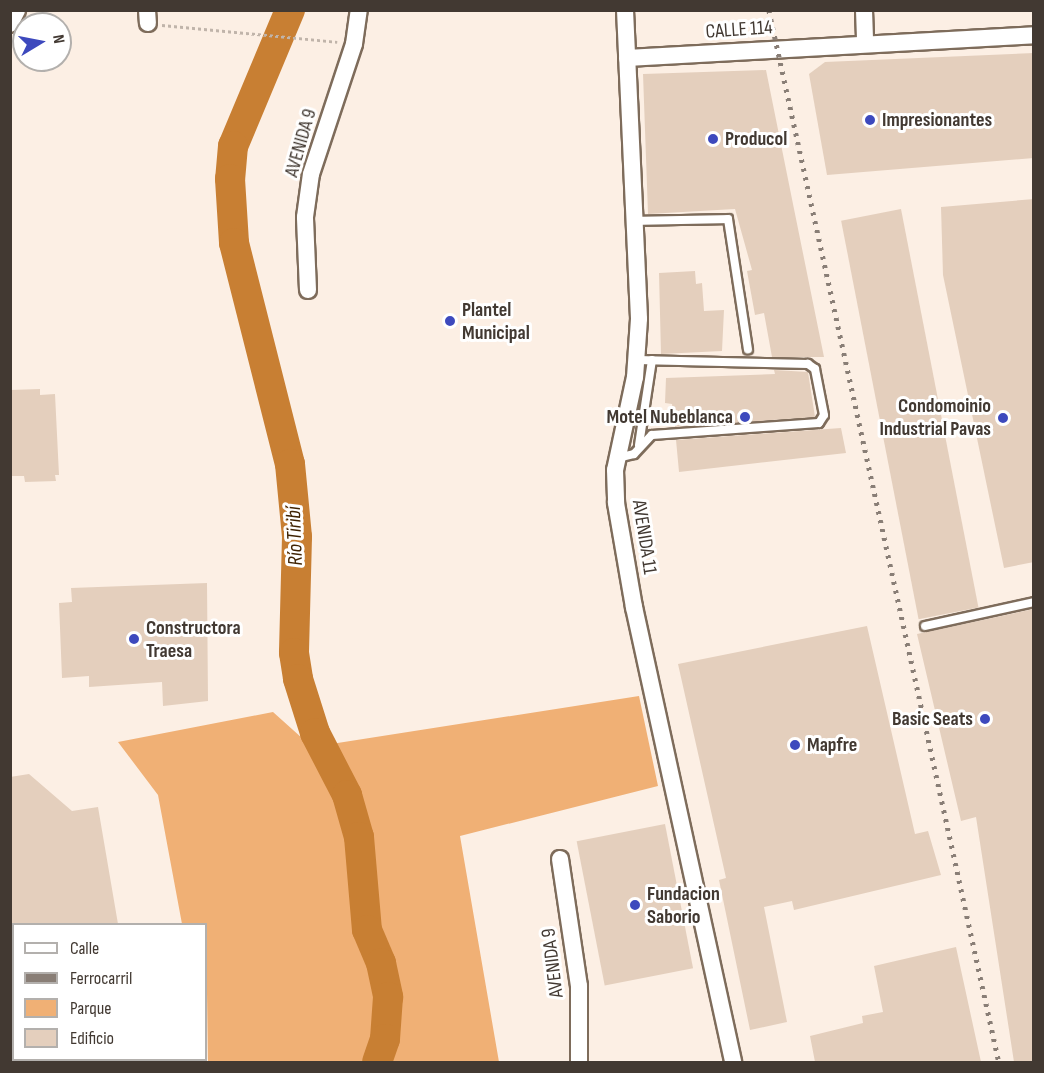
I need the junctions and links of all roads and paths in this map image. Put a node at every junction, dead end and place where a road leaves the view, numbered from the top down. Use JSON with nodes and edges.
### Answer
{"nodes":[{"id":1,"x":17,"y":10,"type":"edge"},
{"id":2,"x":359,"y":10,"type":"edge"},
{"id":3,"x":625,"y":10,"type":"edge"},
{"id":4,"x":864,"y":10,"type":"edge"},
{"id":5,"x":10,"y":24,"type":"edge"},
{"id":6,"x":176,"y":26,"type":"dead end"},
{"id":7,"x":1034,"y":35,"type":"edge"},
{"id":8,"x":340,"y":42,"type":"dead end"},
{"id":9,"x":865,"y":42,"type":"junction"},
{"id":10,"x":627,"y":58,"type":"junction"},
{"id":11,"x":634,"y":221,"type":"junction"},
{"id":12,"x":308,"y":290,"type":"dead end"},
{"id":13,"x":748,"y":349,"type":"dead end"},
{"id":14,"x":645,"y":360,"type":"junction"},
{"id":15,"x":639,"y":445,"type":"junction"},
{"id":16,"x":617,"y":458,"type":"junction"},
{"id":17,"x":1034,"y":602,"type":"edge"},
{"id":18,"x":924,"y":626,"type":"dead end"},
{"id":19,"x":560,"y":859,"type":"dead end"},
{"id":20,"x":579,"y":1062,"type":"edge"},
{"id":21,"x":733,"y":1062,"type":"edge"}],
"edges":[{"from":1,"to":5,"type":"street"},
{"from":2,"to":12,"type":"street","name":"AVENIDA 9"},
{"from":3,"to":10,"type":"street","name":"AVENIDA 11"},
{"from":4,"to":9,"type":"street"},
{"from":6,"to":8,"type":"path"},
{"from":7,"to":9,"type":"street","name":"CALLE 114"},
{"from":9,"to":10,"type":"street","name":"CALLE 114"},
{"from":10,"to":11,"type":"street","name":"AVENIDA 11"},
{"from":11,"to":13,"type":"lane"},
{"from":11,"to":14,"type":"street","name":"AVENIDA 11"},
{"from":14,"to":15,"type":"lane"},
{"from":14,"to":15,"type":"lane"},
{"from":14,"to":16,"type":"street","name":"AVENIDA 11"},
{"from":15,"to":16,"type":"lane"},
{"from":16,"to":21,"type":"street","name":"AVENIDA 11"},
{"from":17,"to":18,"type":"lane"},
{"from":19,"to":20,"type":"street","name":"AVENIDA 9"}]}
